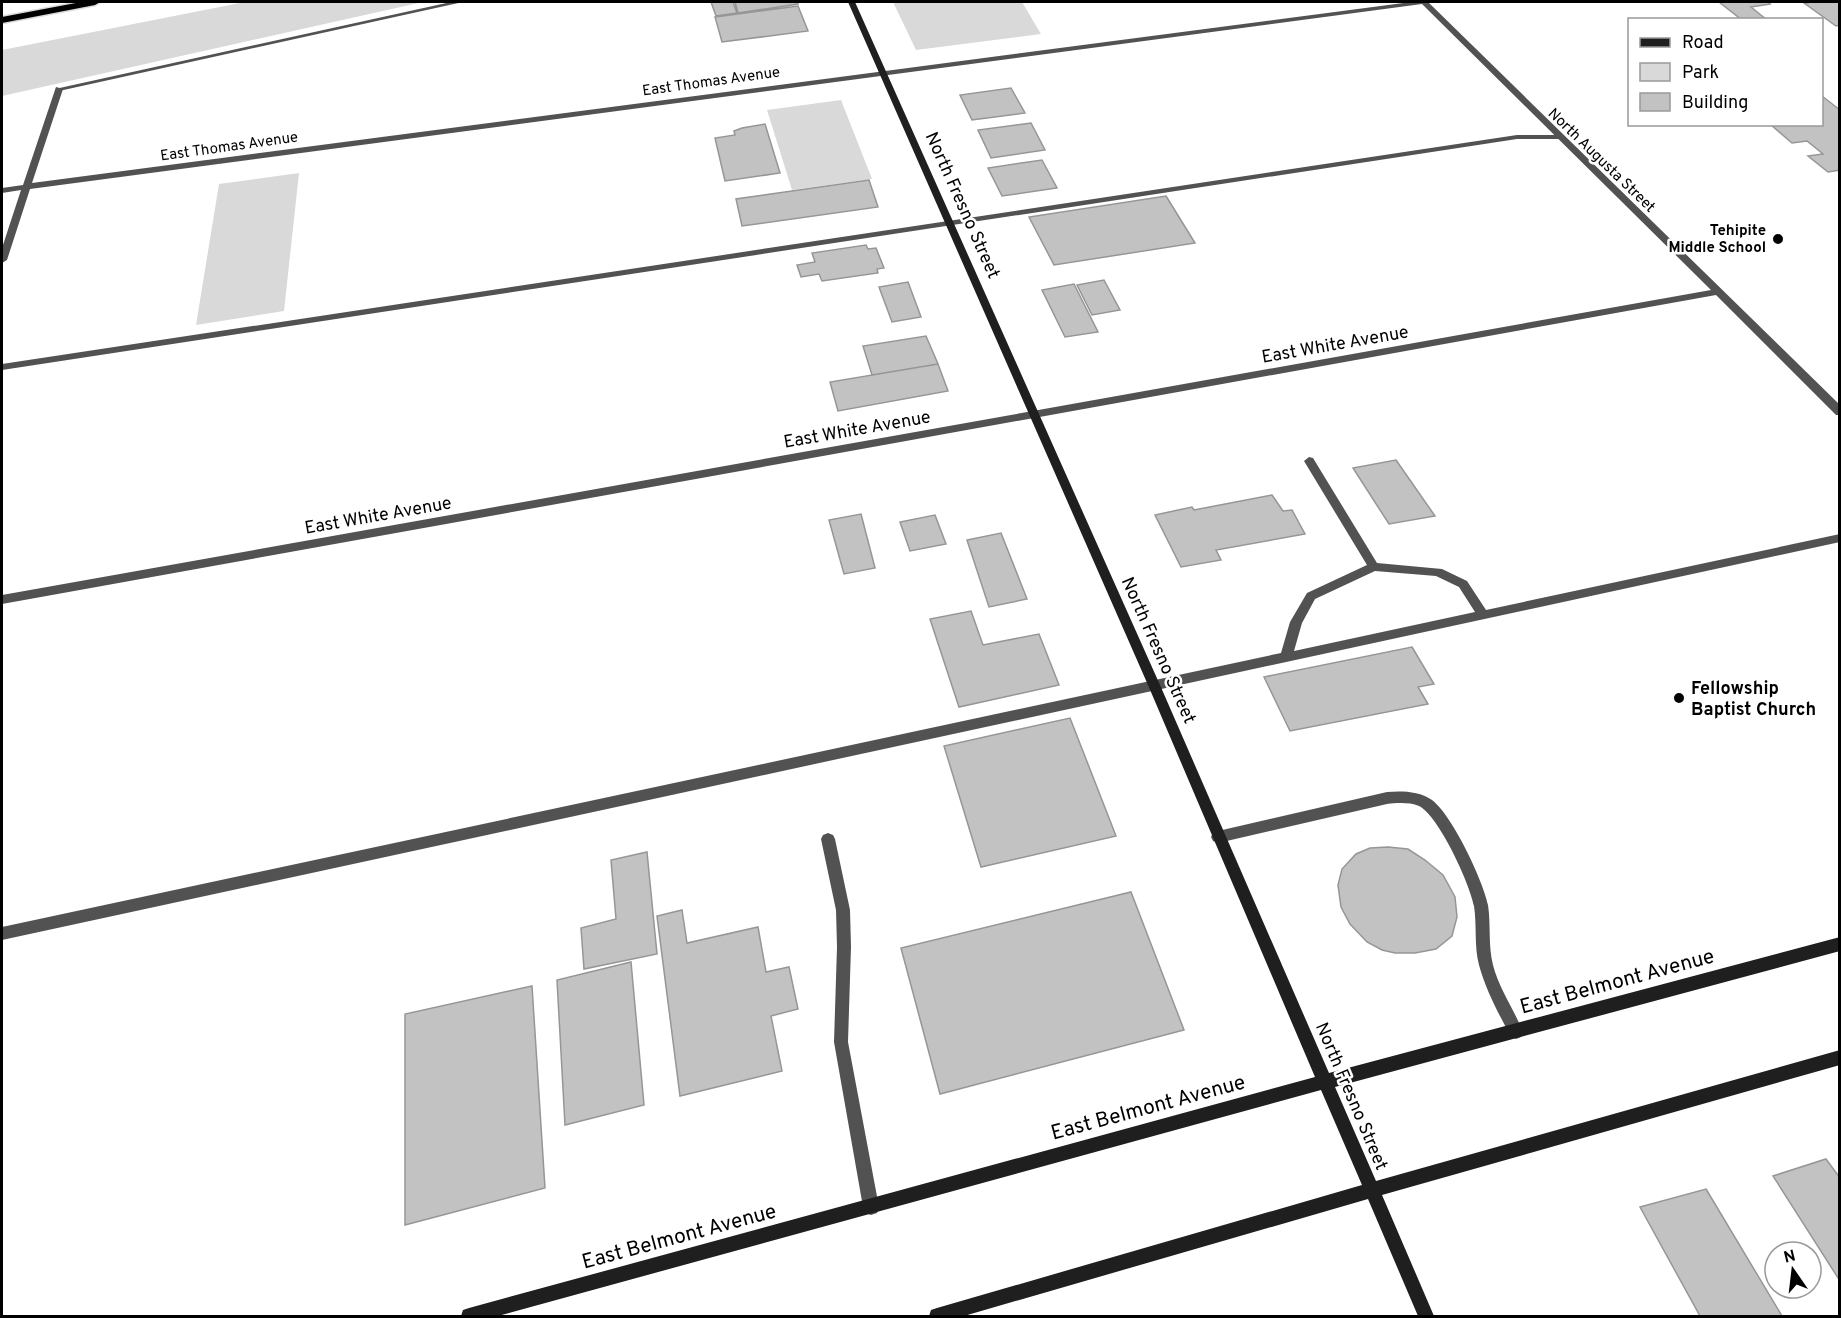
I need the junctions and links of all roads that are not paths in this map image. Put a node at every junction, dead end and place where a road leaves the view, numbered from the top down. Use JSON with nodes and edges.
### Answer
{"nodes":[{"id":1,"x":95,"y":2,"type":"edge"},
{"id":2,"x":459,"y":2,"type":"edge"},
{"id":3,"x":851,"y":2,"type":"edge"},
{"id":4,"x":1424,"y":2,"type":"edge"},
{"id":5,"x":2,"y":20,"type":"edge"},
{"id":6,"x":883,"y":72,"type":"junction"},
{"id":7,"x":1560,"y":137,"type":"junction"},
{"id":8,"x":27,"y":186,"type":"junction"},
{"id":9,"x":2,"y":190,"type":"edge"},
{"id":10,"x":950,"y":223,"type":"junction"},
{"id":11,"x":2,"y":260,"type":"edge"},
{"id":12,"x":1718,"y":292,"type":"junction"},
{"id":13,"x":2,"y":368,"type":"edge"},
{"id":14,"x":1839,"y":412,"type":"edge"},
{"id":15,"x":1035,"y":415,"type":"junction"},
{"id":16,"x":1309,"y":461,"type":"dead end"},
{"id":17,"x":1839,"y":538,"type":"edge"},
{"id":18,"x":1374,"y":567,"type":"junction"},
{"id":19,"x":2,"y":600,"type":"edge"},
{"id":20,"x":1483,"y":614,"type":"junction"},
{"id":21,"x":1286,"y":657,"type":"junction"},
{"id":22,"x":1154,"y":685,"type":"junction"},
{"id":23,"x":1218,"y":837,"type":"junction"},
{"id":24,"x":828,"y":839,"type":"dead end"},
{"id":25,"x":2,"y":934,"type":"edge"},
{"id":26,"x":1839,"y":944,"type":"edge"},
{"id":27,"x":1516,"y":1032,"type":"junction"},
{"id":28,"x":1839,"y":1057,"type":"edge"},
{"id":29,"x":1325,"y":1083,"type":"junction"},
{"id":30,"x":1372,"y":1191,"type":"junction"},
{"id":31,"x":871,"y":1207,"type":"junction"},
{"id":32,"x":469,"y":1317,"type":"edge"},
{"id":33,"x":937,"y":1317,"type":"edge"},
{"id":34,"x":1426,"y":1317,"type":"edge"}],
"edges":[{"from":1,"to":5,"type":"highway"},
{"from":2,"to":8,"type":"street"},
{"from":3,"to":6,"type":"main road","name":"North Fresno Street"},
{"from":4,"to":6,"type":"street","name":"East Thomas Avenue"},
{"from":4,"to":7,"type":"street","name":"North Augusta Street"},
{"from":6,"to":8,"type":"street","name":"East Thomas Avenue"},
{"from":6,"to":10,"type":"main road","name":"North Fresno Street"},
{"from":7,"to":10,"type":"street"},
{"from":7,"to":12,"type":"street","name":"North Augusta Street"},
{"from":8,"to":9,"type":"street","name":"East Thomas Avenue"},
{"from":8,"to":11,"type":"street"},
{"from":10,"to":13,"type":"street"},
{"from":10,"to":15,"type":"main road","name":"North Fresno Street"},
{"from":12,"to":14,"type":"street","name":"North Augusta Street"},
{"from":12,"to":15,"type":"street","name":"East White Avenue"},
{"from":15,"to":19,"type":"street","name":"East White Avenue"},
{"from":15,"to":22,"type":"main road","name":"North Fresno Street"},
{"from":16,"to":18,"type":"street"},
{"from":17,"to":20,"type":"street"},
{"from":18,"to":20,"type":"street"},
{"from":18,"to":21,"type":"street"},
{"from":20,"to":21,"type":"street"},
{"from":21,"to":22,"type":"street"},
{"from":22,"to":23,"type":"main road","name":"North Fresno Street"},
{"from":22,"to":25,"type":"street"},
{"from":23,"to":27,"type":"street"},
{"from":23,"to":29,"type":"main road","name":"North Fresno Street"},
{"from":24,"to":31,"type":"street"},
{"from":26,"to":27,"type":"main road","name":"East Belmont Avenue"},
{"from":27,"to":29,"type":"main road","name":"East Belmont Avenue"},
{"from":28,"to":30,"type":"main road"},
{"from":29,"to":30,"type":"main road","name":"North Fresno Street"},
{"from":29,"to":31,"type":"main road","name":"East Belmont Avenue"},
{"from":30,"to":33,"type":"main road"},
{"from":30,"to":34,"type":"main road","name":"North Fresno Street"},
{"from":31,"to":32,"type":"main road","name":"East Belmont Avenue"}]}
